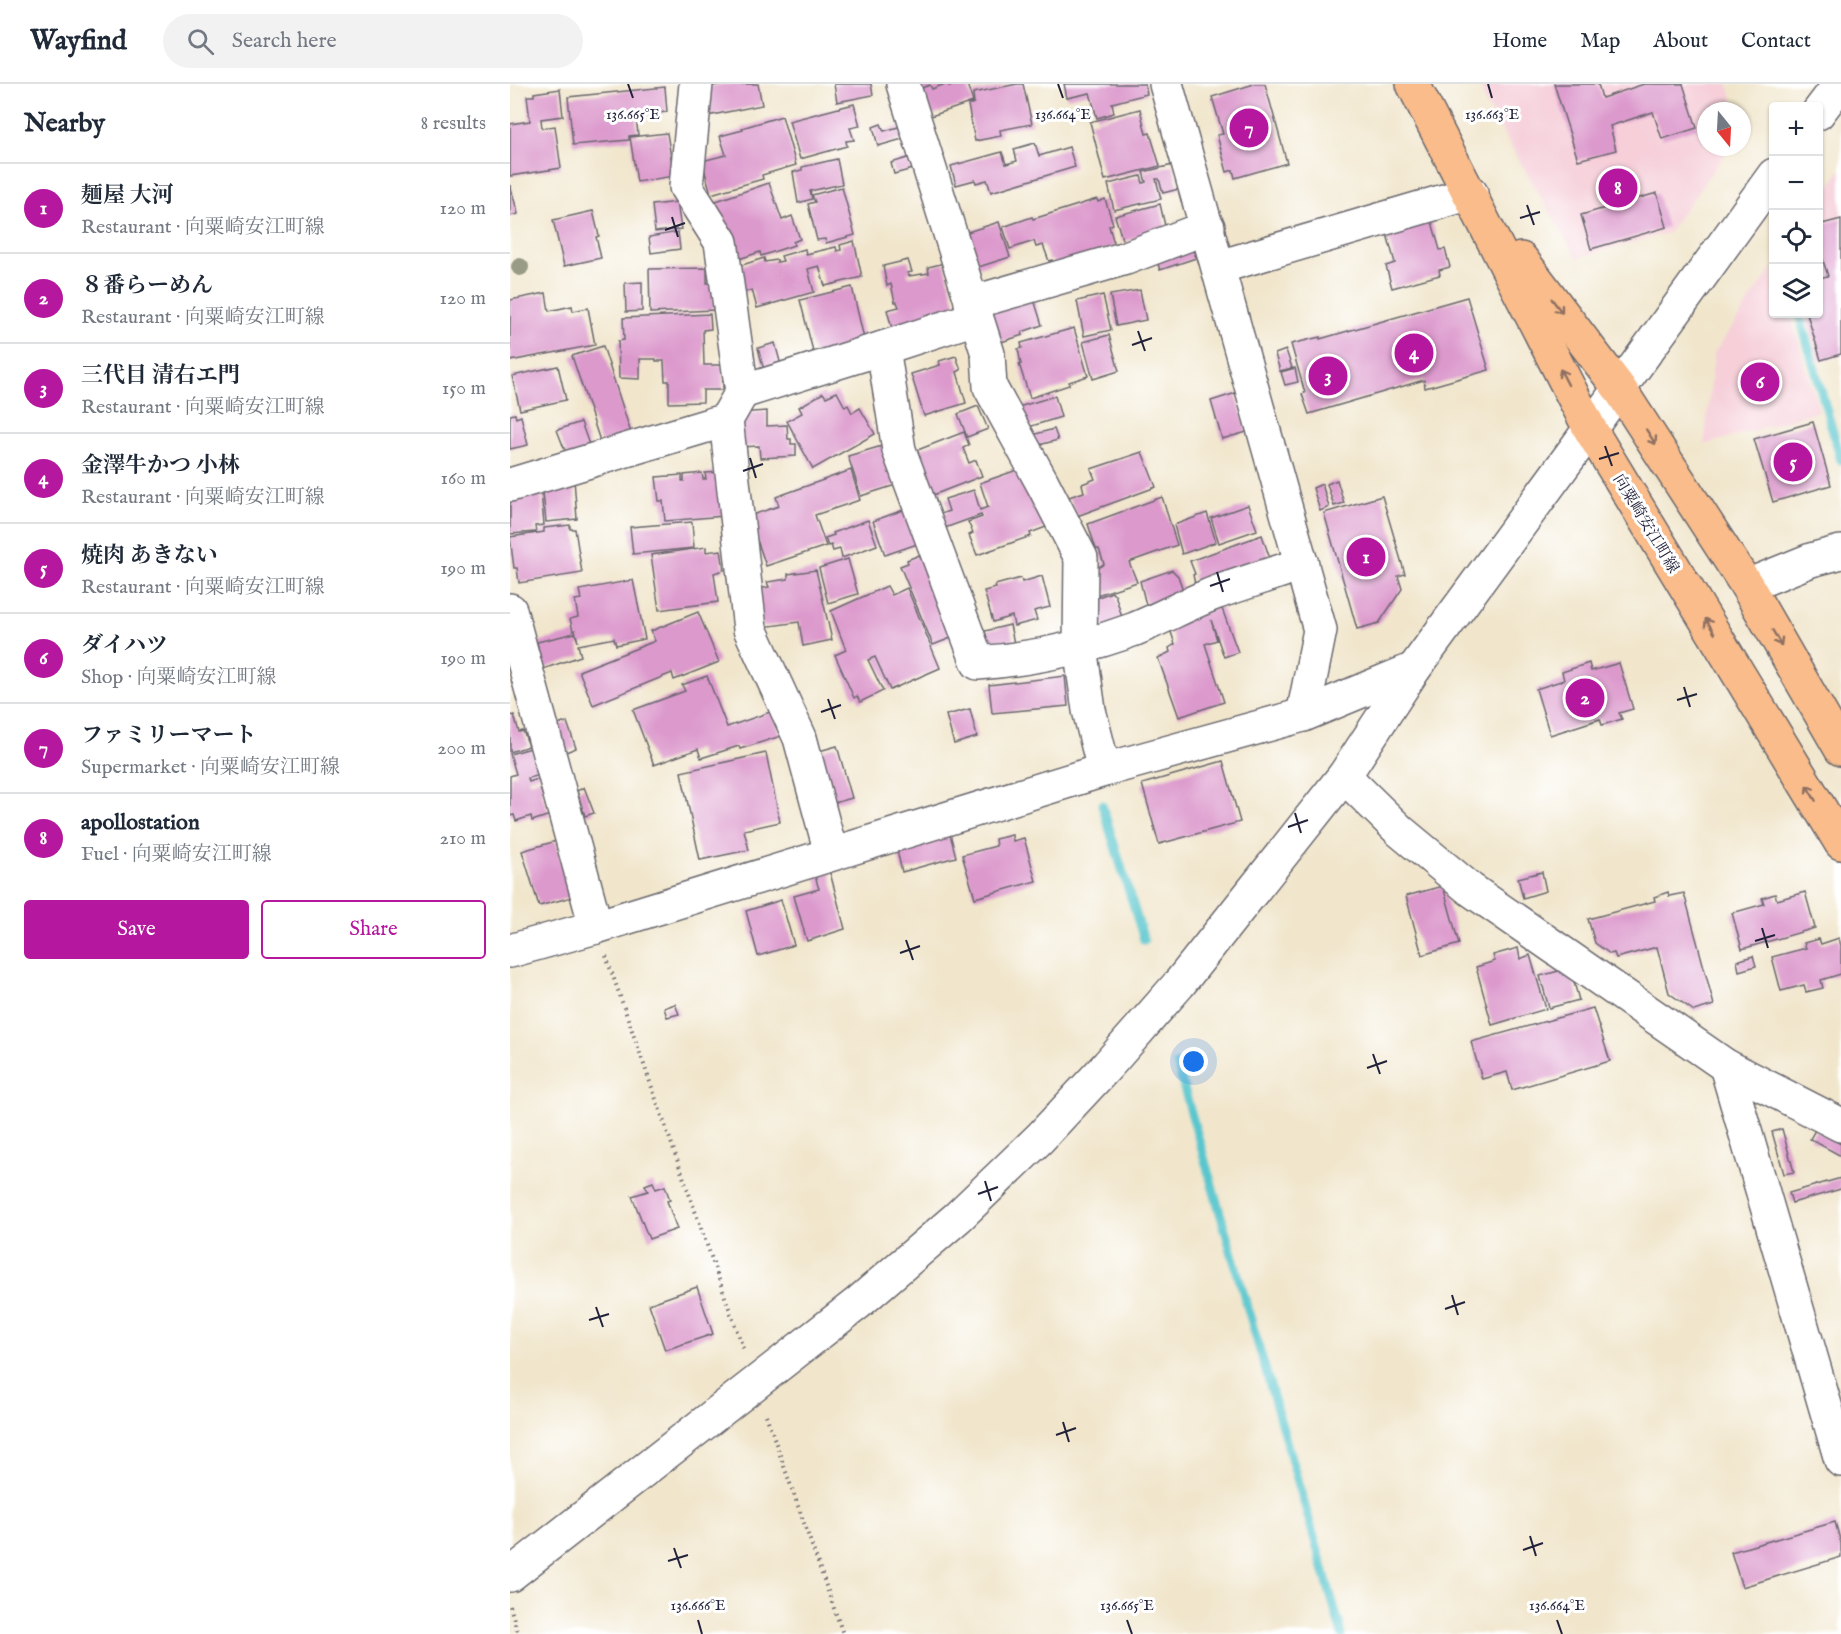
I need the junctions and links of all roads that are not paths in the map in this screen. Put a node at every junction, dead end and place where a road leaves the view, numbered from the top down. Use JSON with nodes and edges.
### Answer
{"nodes":[{"id":1,"x":696,"y":84,"type":"edge"},
{"id":2,"x":903,"y":84,"type":"edge"},
{"id":3,"x":1166,"y":84,"type":"edge"},
{"id":4,"x":1413,"y":84,"type":"edge"},
{"id":5,"x":1840,"y":84,"type":"edge"},
{"id":6,"x":1823,"y":107,"type":"edge"},
{"id":7,"x":1769,"y":182,"type":"edge"},
{"id":8,"x":1471,"y":193,"type":"junction"},
{"id":9,"x":1208,"y":227,"type":"junction"},
{"id":10,"x":1219,"y":267,"type":"junction"},
{"id":11,"x":973,"y":310,"type":"junction"},
{"id":12,"x":883,"y":348,"type":"junction"},
{"id":13,"x":1619,"y":388,"type":"junction"},
{"id":14,"x":742,"y":392,"type":"junction"},
{"id":15,"x":726,"y":420,"type":"junction"},
{"id":16,"x":1590,"y":429,"type":"junction"},
{"id":17,"x":510,"y":485,"type":"edge"},
{"id":18,"x":1841,"y":552,"type":"edge"},
{"id":19,"x":1302,"y":564,"type":"junction"},
{"id":20,"x":1747,"y":586,"type":"junction"},
{"id":21,"x":510,"y":610,"type":"edge"},
{"id":22,"x":1080,"y":647,"type":"junction"},
{"id":23,"x":1414,"y":669,"type":"junction"},
{"id":24,"x":1304,"y":715,"type":"junction"},
{"id":25,"x":1841,"y":749,"type":"edge"},
{"id":26,"x":1104,"y":770,"type":"junction"},
{"id":27,"x":1344,"y":776,"type":"junction"},
{"id":28,"x":1841,"y":843,"type":"edge"},
{"id":29,"x":831,"y":853,"type":"junction"},
{"id":30,"x":596,"y":927,"type":"junction"},
{"id":31,"x":510,"y":951,"type":"edge"},
{"id":32,"x":1726,"y":1066,"type":"junction"},
{"id":33,"x":1841,"y":1125,"type":"edge"},
{"id":34,"x":1841,"y":1460,"type":"edge"},
{"id":35,"x":510,"y":1575,"type":"edge"}],
"edges":[{"from":1,"to":14,"type":"street"},
{"from":2,"to":11,"type":"street"},
{"from":3,"to":9,"type":"street"},
{"from":4,"to":8,"type":"main road","name":"向粟崎安江町線"},
{"from":5,"to":6,"type":"street"},
{"from":7,"to":13,"type":"street"},
{"from":8,"to":10,"type":"street"},
{"from":8,"to":13,"type":"main road","name":"向粟崎安江町線","one_way":true},
{"from":16,"to":8,"type":"main road","name":"向粟崎安江町線","one_way":true},
{"from":9,"to":10,"type":"street"},
{"from":9,"to":11,"type":"street"},
{"from":10,"to":19,"type":"street"},
{"from":11,"to":12,"type":"street"},
{"from":11,"to":22,"type":"street"},
{"from":12,"to":14,"type":"street"},
{"from":12,"to":22,"type":"street"},
{"from":13,"to":16,"type":"street"},
{"from":13,"to":20,"type":"main road","name":"向粟崎安江町線","one_way":true},
{"from":14,"to":15,"type":"street"},
{"from":15,"to":17,"type":"street"},
{"from":15,"to":29,"type":"street"},
{"from":16,"to":23,"type":"street"},
{"from":28,"to":16,"type":"main road","name":"向粟崎安江町線","one_way":true},
{"from":18,"to":20,"type":"street"},
{"from":19,"to":22,"type":"street"},
{"from":19,"to":24,"type":"street"},
{"from":20,"to":25,"type":"main road","name":"向粟崎安江町線","one_way":true},
{"from":21,"to":30,"type":"street"},
{"from":22,"to":26,"type":"street"},
{"from":23,"to":24,"type":"street"},
{"from":23,"to":27,"type":"street"},
{"from":24,"to":26,"type":"street"},
{"from":26,"to":29,"type":"street"},
{"from":27,"to":32,"type":"street"},
{"from":27,"to":35,"type":"street"},
{"from":29,"to":30,"type":"street"},
{"from":30,"to":31,"type":"street"},
{"from":32,"to":33,"type":"street"},
{"from":32,"to":34,"type":"street"}]}
